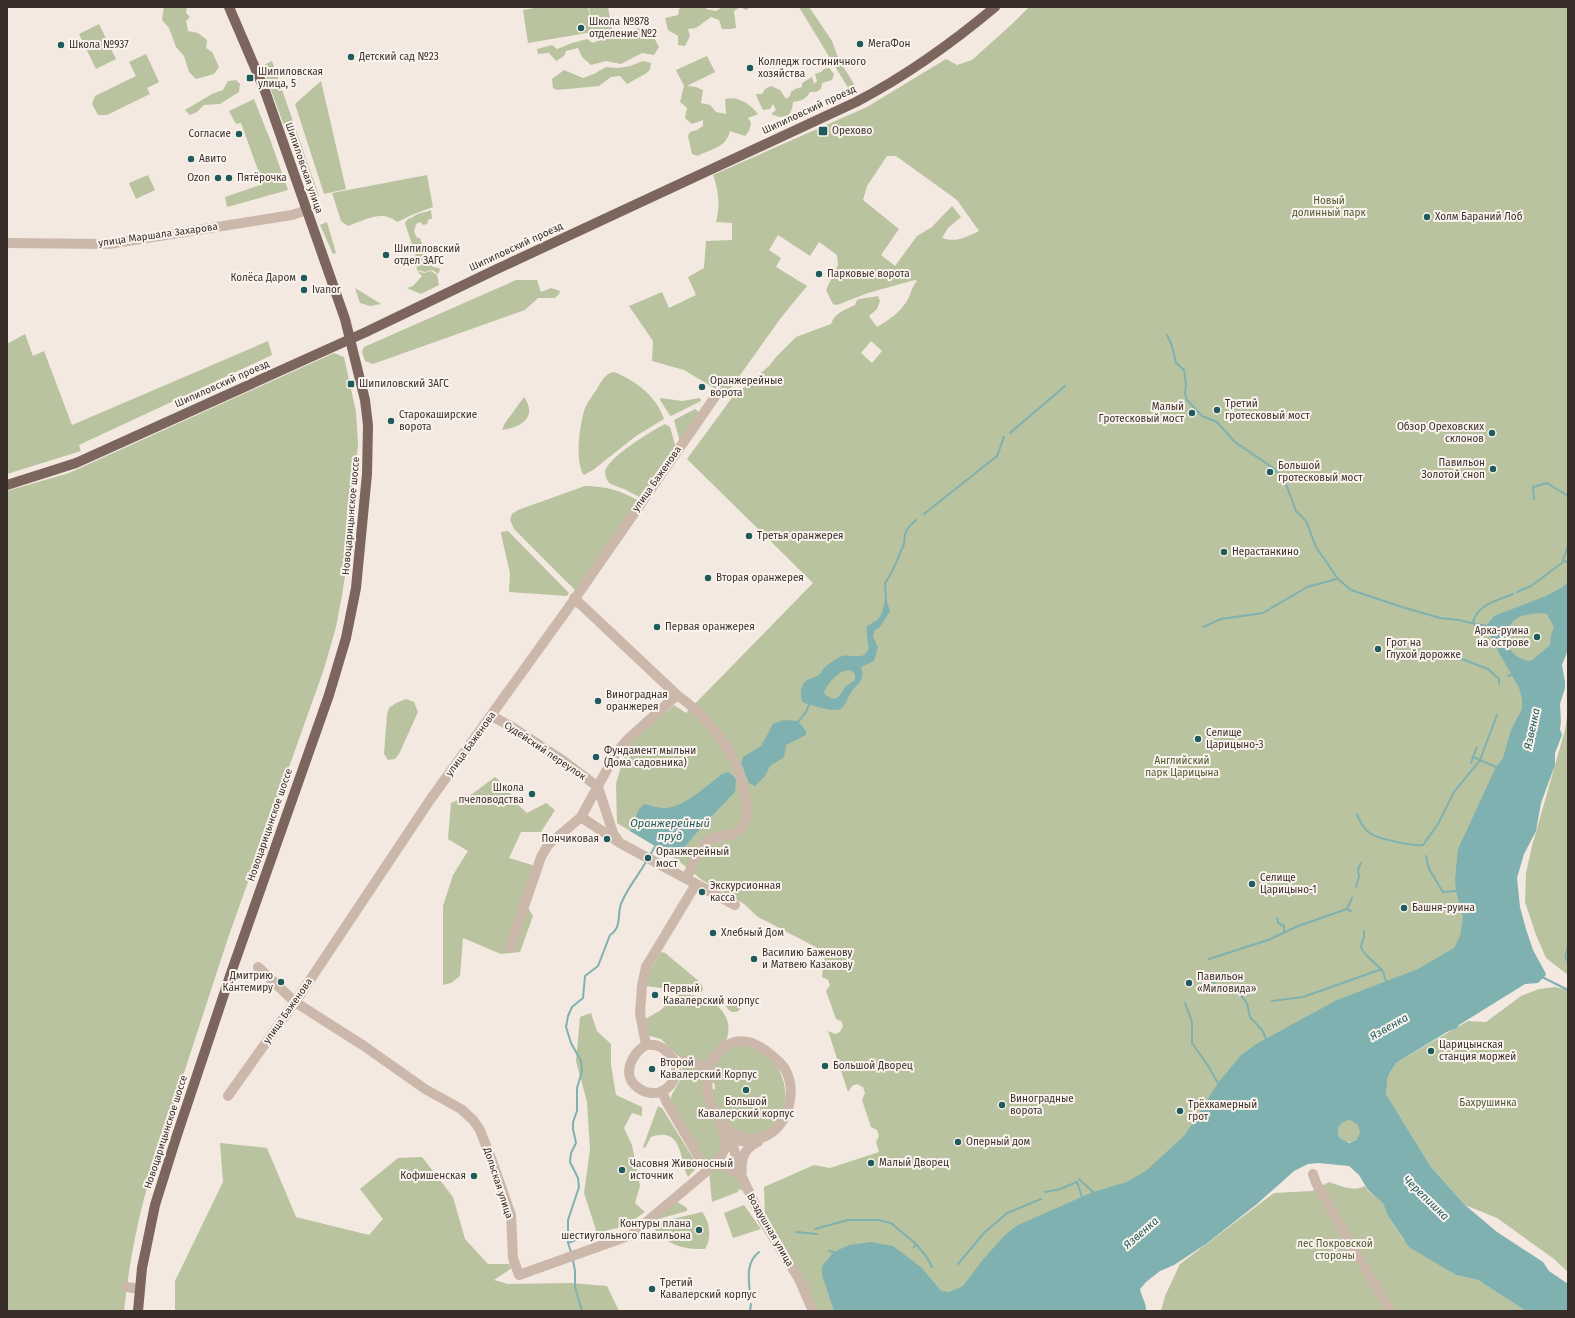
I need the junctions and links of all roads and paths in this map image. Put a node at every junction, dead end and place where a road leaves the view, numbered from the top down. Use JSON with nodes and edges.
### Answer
{"nodes":[{"id":1,"x":229,"y":7,"type":"edge"},
{"id":2,"x":995,"y":7,"type":"edge"},
{"id":3,"x":307,"y":210,"type":"junction"},
{"id":4,"x":7,"y":243,"type":"edge"},
{"id":5,"x":350,"y":339,"type":"junction"},
{"id":6,"x":717,"y":394,"type":"dead end"},
{"id":7,"x":7,"y":485,"type":"edge"},
{"id":8,"x":574,"y":598,"type":"junction"},
{"id":9,"x":677,"y":695,"type":"junction"},
{"id":10,"x":492,"y":716,"type":"junction"},
{"id":11,"x":598,"y":787,"type":"junction"},
{"id":12,"x":581,"y":817,"type":"junction"},
{"id":13,"x":619,"y":843,"type":"junction"},
{"id":14,"x":686,"y":878,"type":"junction"},
{"id":15,"x":696,"y":884,"type":"junction"},
{"id":16,"x":735,"y":905,"type":"dead end"},
{"id":17,"x":510,"y":948,"type":"dead end"},
{"id":18,"x":258,"y":967,"type":"dead end"},
{"id":19,"x":295,"y":1002,"type":"junction"},
{"id":20,"x":646,"y":1045,"type":"junction"},
{"id":21,"x":676,"y":1064,"type":"junction"},
{"id":22,"x":709,"y":1068,"type":"junction"},
{"id":23,"x":662,"y":1091,"type":"junction"},
{"id":24,"x":228,"y":1096,"type":"dead end"},
{"id":25,"x":729,"y":1132,"type":"junction"},
{"id":26,"x":748,"y":1141,"type":"junction"},
{"id":27,"x":734,"y":1151,"type":"junction"},
{"id":28,"x":716,"y":1164,"type":"junction"},
{"id":29,"x":705,"y":1168,"type":"junction"},
{"id":30,"x":740,"y":1173,"type":"junction"},
{"id":31,"x":1313,"y":1174,"type":"dead end"},
{"id":32,"x":127,"y":1287,"type":"dead end"},
{"id":33,"x":140,"y":1289,"type":"junction"},
{"id":34,"x":138,"y":1311,"type":"edge"},
{"id":35,"x":813,"y":1311,"type":"edge"},
{"id":36,"x":1390,"y":1311,"type":"edge"}],
"edges":[{"from":1,"to":3,"type":"main road","name":"Шипиловская улица"},
{"from":2,"to":5,"type":"main road","name":"Шипиловский проезд"},
{"from":3,"to":4,"type":"street","name":"улица Маршала Захарова"},
{"from":3,"to":5,"type":"main road","name":"Шипиловская улица"},
{"from":5,"to":7,"type":"main road","name":"Шипиловский проезд"},
{"from":5,"to":33,"type":"main road","name":"Новоцарицынское шоссе"},
{"from":6,"to":8,"type":"street","name":"улица Баженова"},
{"from":8,"to":9,"type":"street"},
{"from":8,"to":10,"type":"street","name":"улица Баженова"},
{"from":9,"to":11,"type":"street"},
{"from":9,"to":14,"type":"street"},
{"from":10,"to":11,"type":"street","name":"Судейский переулок"},
{"from":10,"to":19,"type":"street","name":"улица Баженова"},
{"from":11,"to":12,"type":"street"},
{"from":11,"to":13,"type":"street"},
{"from":12,"to":13,"type":"street"},
{"from":12,"to":17,"type":"street"},
{"from":13,"to":14,"type":"street"},
{"from":14,"to":15,"type":"street"},
{"from":15,"to":16,"type":"street"},
{"from":15,"to":20,"type":"street"},
{"from":18,"to":19,"type":"street","name":"Дольская улица"},
{"from":19,"to":24,"type":"street","name":"улица Баженова"},
{"from":19,"to":29,"type":"street","name":"Дольская улица"},
{"from":20,"to":21,"type":"street"},
{"from":20,"to":23,"type":"street"},
{"from":21,"to":22,"type":"street"},
{"from":21,"to":23,"type":"street"},
{"from":22,"to":25,"type":"street","name":"Воздушная улица"},
{"from":22,"to":26,"type":"street"},
{"from":23,"to":29,"type":"street"},
{"from":25,"to":26,"type":"street"},
{"from":25,"to":27,"type":"street","name":"Воздушная улица"},
{"from":25,"to":28,"type":"street"},
{"from":26,"to":27,"type":"street"},
{"from":26,"to":30,"type":"street"},
{"from":27,"to":28,"type":"street"},
{"from":27,"to":30,"type":"street","name":"Воздушная улица"},
{"from":28,"to":29,"type":"street"},
{"from":28,"to":30,"type":"street"},
{"from":30,"to":35,"type":"street","name":"Воздушная улица"},
{"from":31,"to":36,"type":"street"},
{"from":32,"to":33,"type":"street"},
{"from":33,"to":34,"type":"main road","name":"Новоцарицынское шоссе"}]}
